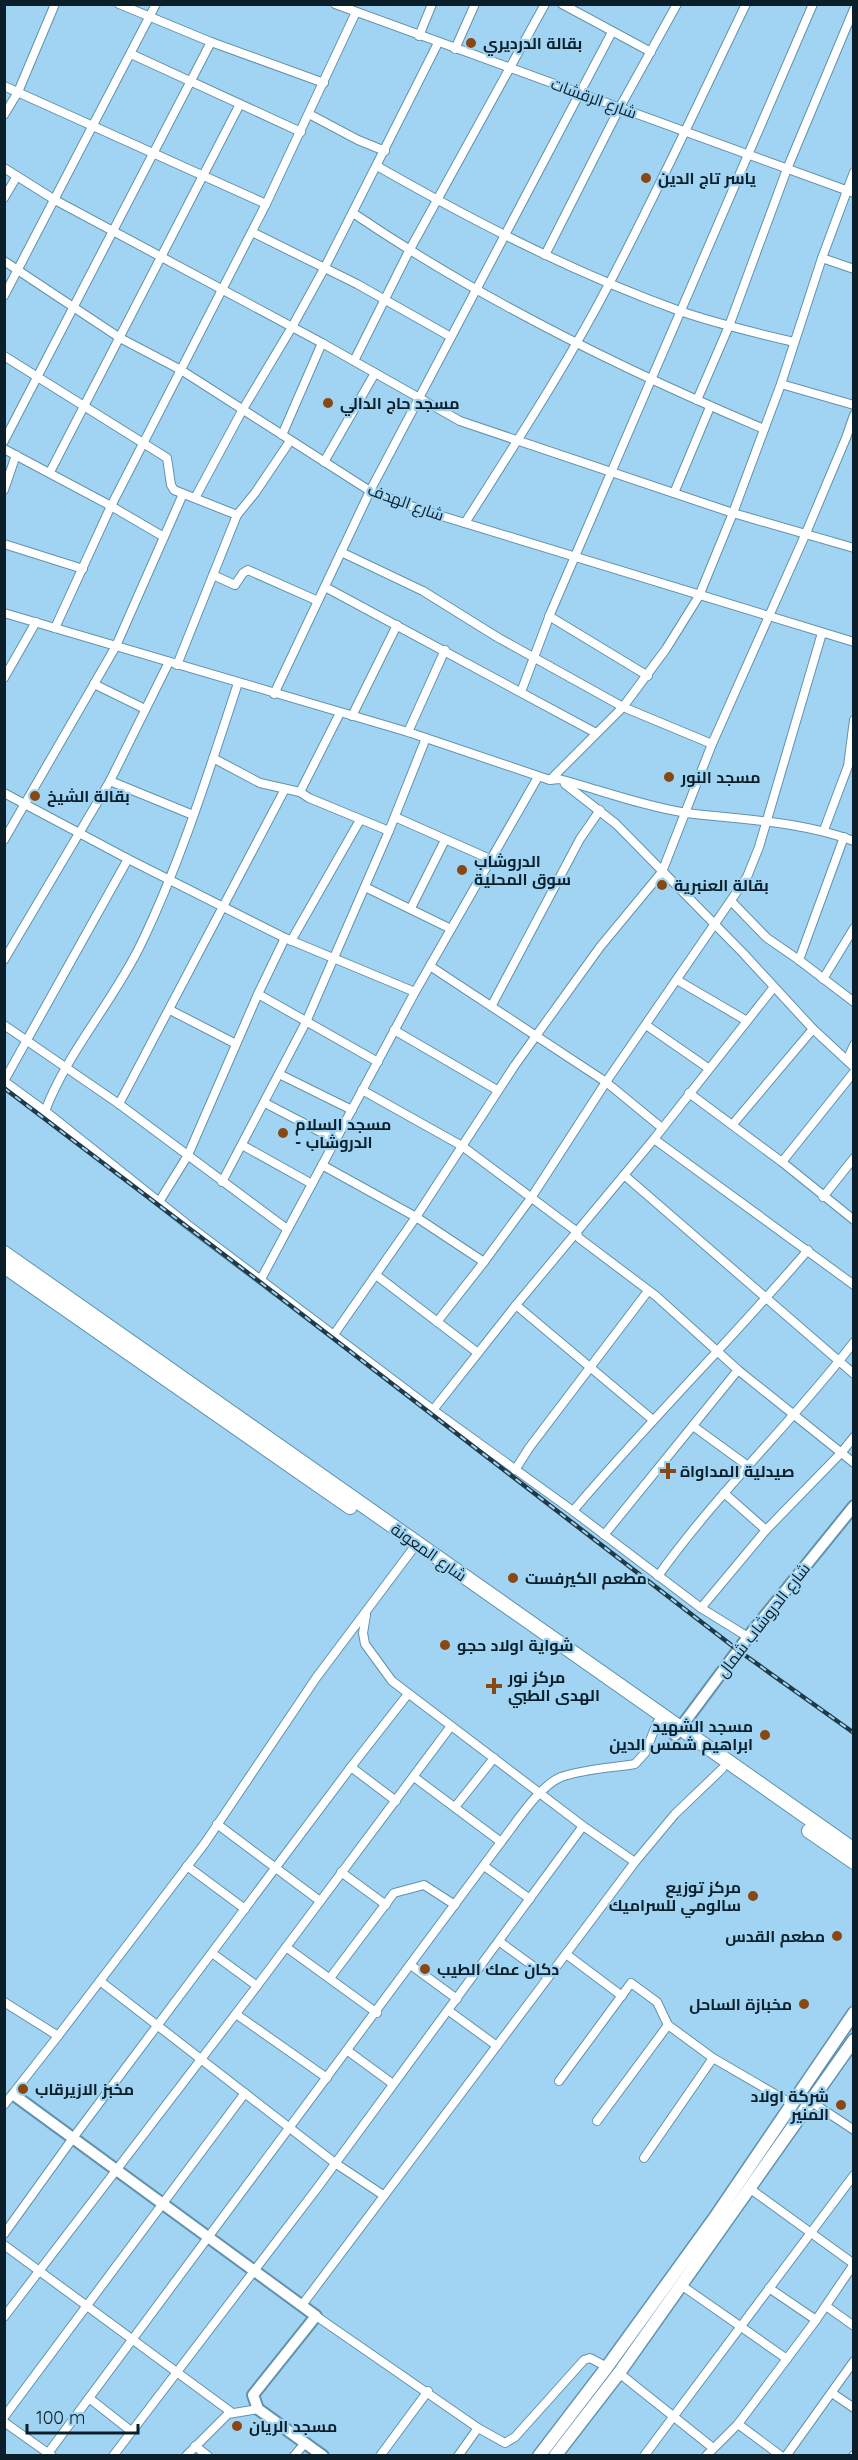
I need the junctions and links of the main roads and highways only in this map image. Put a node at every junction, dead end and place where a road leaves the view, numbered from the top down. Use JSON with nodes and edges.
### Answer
{"nodes":[{"id":1,"x":4,"y":1253,"type":"edge"},
{"id":2,"x":4,"y":1266,"type":"edge"},
{"id":3,"x":677,"y":1732,"type":"junction"},
{"id":4,"x":854,"y":1850,"type":"edge"},
{"id":5,"x":854,"y":1862,"type":"edge"},
{"id":6,"x":854,"y":2013,"type":"edge"},
{"id":7,"x":854,"y":2040,"type":"edge"},
{"id":8,"x":538,"y":2456,"type":"edge"},
{"id":9,"x":555,"y":2456,"type":"edge"}],
"edges":[{"from":1,"to":3,"type":"highway","name":"شارع المعونة"},
{"from":2,"to":3,"type":"highway","name":"شارع المعونة"},
{"from":3,"to":4,"type":"highway","name":"شارع المعونة"},
{"from":3,"to":5,"type":"highway","name":"شارع المعونة"},
{"from":6,"to":8,"type":"main road"},
{"from":7,"to":9,"type":"main road"}]}
